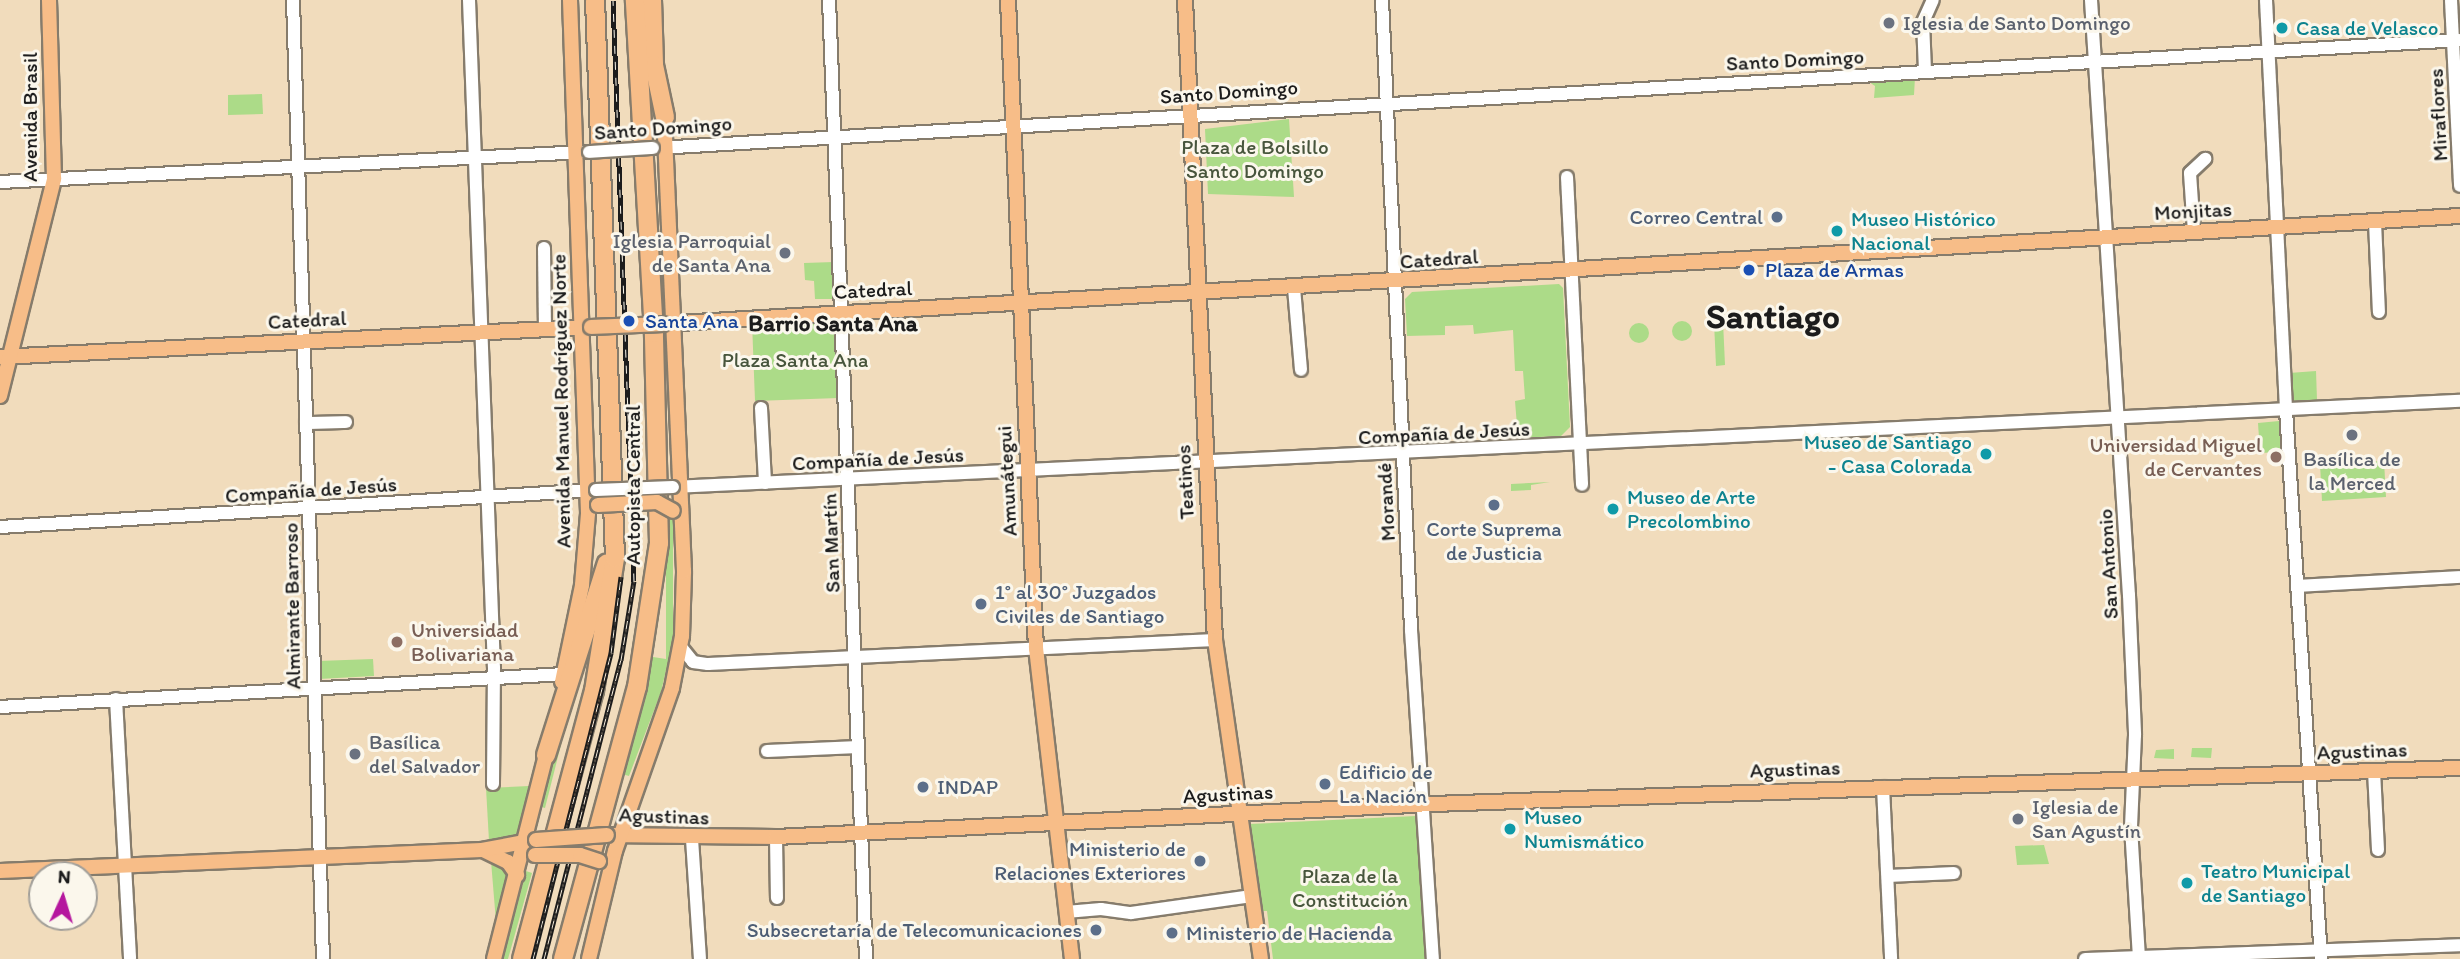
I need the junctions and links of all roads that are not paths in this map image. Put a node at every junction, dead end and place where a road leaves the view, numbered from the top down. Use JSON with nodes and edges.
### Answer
{"nodes":[{"id":1,"x":50,"y":0,"type":"edge"},
{"id":2,"x":293,"y":0,"type":"edge"},
{"id":3,"x":469,"y":0,"type":"edge"},
{"id":4,"x":570,"y":0,"type":"edge"},
{"id":5,"x":595,"y":0,"type":"edge"},
{"id":6,"x":635,"y":0,"type":"edge"},
{"id":7,"x":652,"y":0,"type":"edge"},
{"id":8,"x":658,"y":0,"type":"edge"},
{"id":9,"x":829,"y":0,"type":"edge"},
{"id":10,"x":1008,"y":0,"type":"edge"},
{"id":11,"x":1185,"y":0,"type":"edge"},
{"id":12,"x":1382,"y":0,"type":"edge"},
{"id":13,"x":1933,"y":0,"type":"edge"},
{"id":14,"x":2091,"y":0,"type":"edge"},
{"id":15,"x":2266,"y":0,"type":"edge"},
{"id":16,"x":2451,"y":0,"type":"edge"},
{"id":17,"x":2457,"y":40,"type":"edge"},
{"id":18,"x":2268,"y":52,"type":"junction"},
{"id":19,"x":2094,"y":62,"type":"junction"},
{"id":20,"x":1924,"y":71,"type":"junction"},
{"id":21,"x":1386,"y":101,"type":"junction"},
{"id":22,"x":1189,"y":114,"type":"junction"},
{"id":23,"x":665,"y":117,"type":"junction"},
{"id":24,"x":1013,"y":125,"type":"junction"},
{"id":25,"x":836,"y":135,"type":"junction"},
{"id":26,"x":659,"y":147,"type":"junction"},
{"id":27,"x":584,"y":153,"type":"junction"},
{"id":28,"x":476,"y":157,"type":"junction"},
{"id":29,"x":2205,"y":159,"type":"dead end"},
{"id":30,"x":298,"y":168,"type":"junction"},
{"id":31,"x":1567,"y":177,"type":"dead end"},
{"id":32,"x":54,"y":179,"type":"junction"},
{"id":33,"x":0,"y":182,"type":"edge"},
{"id":34,"x":2460,"y":186,"type":"edge"},
{"id":35,"x":2460,"y":216,"type":"edge"},
{"id":36,"x":2375,"y":222,"type":"junction"},
{"id":37,"x":2276,"y":228,"type":"junction"},
{"id":38,"x":2194,"y":232,"type":"junction"},
{"id":39,"x":2105,"y":237,"type":"junction"},
{"id":40,"x":544,"y":247,"type":"dead end"},
{"id":41,"x":1748,"y":260,"type":"joint"},
{"id":42,"x":1571,"y":271,"type":"junction"},
{"id":43,"x":1392,"y":283,"type":"junction"},
{"id":44,"x":1294,"y":288,"type":"junction"},
{"id":45,"x":1197,"y":293,"type":"junction"},
{"id":46,"x":1020,"y":302,"type":"junction"},
{"id":47,"x":2379,"y":312,"type":"dead end"},
{"id":48,"x":841,"y":313,"type":"junction"},
{"id":49,"x":667,"y":324,"type":"junction"},
{"id":50,"x":587,"y":328,"type":"junction"},
{"id":51,"x":545,"y":330,"type":"junction"},
{"id":52,"x":482,"y":333,"type":"junction"},
{"id":53,"x":303,"y":342,"type":"junction"},
{"id":54,"x":5,"y":357,"type":"edge"},
{"id":55,"x":1301,"y":370,"type":"dead end"},
{"id":56,"x":0,"y":396,"type":"edge"},
{"id":57,"x":2460,"y":401,"type":"edge"},
{"id":58,"x":761,"y":408,"type":"dead end"},
{"id":59,"x":2286,"y":410,"type":"junction"},
{"id":60,"x":2118,"y":418,"type":"junction"},
{"id":61,"x":346,"y":422,"type":"dead end"},
{"id":62,"x":306,"y":423,"type":"junction"},
{"id":63,"x":1580,"y":445,"type":"junction"},
{"id":64,"x":1403,"y":455,"type":"junction"},
{"id":65,"x":1205,"y":463,"type":"junction"},
{"id":66,"x":1027,"y":471,"type":"junction"},
{"id":67,"x":848,"y":479,"type":"junction"},
{"id":68,"x":765,"y":483,"type":"junction"},
{"id":69,"x":1582,"y":485,"type":"dead end"},
{"id":70,"x":676,"y":487,"type":"junction"},
{"id":71,"x":488,"y":498,"type":"junction"},
{"id":72,"x":592,"y":500,"type":"junction"},
{"id":73,"x":309,"y":509,"type":"junction"},
{"id":74,"x":677,"y":515,"type":"junction"},
{"id":75,"x":0,"y":527,"type":"edge"},
{"id":76,"x":616,"y":529,"type":"junction"},
{"id":77,"x":2460,"y":577,"type":"edge"},
{"id":78,"x":2298,"y":586,"type":"junction"},
{"id":79,"x":1215,"y":640,"type":"junction"},
{"id":80,"x":681,"y":647,"type":"junction"},
{"id":81,"x":1036,"y":648,"type":"junction"},
{"id":82,"x":855,"y":657,"type":"junction"},
{"id":83,"x":563,"y":674,"type":"junction"},
{"id":84,"x":494,"y":676,"type":"junction"},
{"id":85,"x":312,"y":686,"type":"junction"},
{"id":86,"x":116,"y":699,"type":"junction"},
{"id":87,"x":0,"y":707,"type":"edge"},
{"id":88,"x":858,"y":747,"type":"junction"},
{"id":89,"x":767,"y":751,"type":"dead end"},
{"id":90,"x":546,"y":755,"type":"junction"},
{"id":91,"x":2460,"y":768,"type":"edge"},
{"id":92,"x":2374,"y":771,"type":"junction"},
{"id":93,"x":2311,"y":773,"type":"junction"},
{"id":94,"x":2133,"y":780,"type":"junction"},
{"id":95,"x":493,"y":784,"type":"dead end"},
{"id":96,"x":1883,"y":787,"type":"junction"},
{"id":97,"x":1423,"y":805,"type":"junction"},
{"id":98,"x":1240,"y":815,"type":"junction"},
{"id":99,"x":1057,"y":824,"type":"junction"},
{"id":100,"x":861,"y":832,"type":"junction"},
{"id":101,"x":614,"y":835,"type":"junction"},
{"id":102,"x":776,"y":837,"type":"junction"},
{"id":103,"x":692,"y":839,"type":"junction"},
{"id":104,"x":530,"y":849,"type":"junction"},
{"id":105,"x":482,"y":850,"type":"junction"},
{"id":106,"x":2378,"y":850,"type":"dead end"},
{"id":107,"x":320,"y":859,"type":"junction"},
{"id":108,"x":125,"y":866,"type":"junction"},
{"id":109,"x":0,"y":871,"type":"edge"},
{"id":110,"x":610,"y":873,"type":"junction"},
{"id":111,"x":1954,"y":873,"type":"dead end"},
{"id":112,"x":517,"y":875,"type":"junction"},
{"id":113,"x":1888,"y":876,"type":"junction"},
{"id":114,"x":1252,"y":896,"type":"junction"},
{"id":115,"x":777,"y":898,"type":"dead end"},
{"id":116,"x":1066,"y":912,"type":"junction"},
{"id":117,"x":2460,"y":945,"type":"edge"},
{"id":118,"x":2320,"y":954,"type":"edge"},
{"id":119,"x":2139,"y":958,"type":"edge"},
{"id":120,"x":130,"y":959,"type":"edge"},
{"id":121,"x":323,"y":959,"type":"edge"},
{"id":122,"x":494,"y":959,"type":"edge"},
{"id":123,"x":522,"y":959,"type":"edge"},
{"id":124,"x":563,"y":959,"type":"edge"},
{"id":125,"x":589,"y":959,"type":"edge"},
{"id":126,"x":700,"y":959,"type":"edge"},
{"id":127,"x":866,"y":959,"type":"edge"},
{"id":128,"x":1072,"y":959,"type":"edge"},
{"id":129,"x":1261,"y":959,"type":"edge"},
{"id":130,"x":1433,"y":959,"type":"edge"},
{"id":131,"x":1891,"y":959,"type":"edge"},
{"id":132,"x":2085,"y":959,"type":"edge"}],
"edges":[{"from":1,"to":32,"type":"main road","name":"Avenida Brasil"},
{"from":2,"to":30,"type":"street","name":"Almirante Barroso"},
{"from":3,"to":28,"type":"street"},
{"from":4,"to":27,"type":"main road","name":"Avenida Manuel Rodríguez Norte"},
{"from":5,"to":76,"type":"highway","name":"Autopista Central"},
{"from":6,"to":124,"type":"highway","name":"Autopista Central"},
{"from":7,"to":23,"type":"highway"},
{"from":8,"to":23,"type":"main road"},
{"from":9,"to":25,"type":"street","name":"San Martín"},
{"from":10,"to":24,"type":"main road","name":"Amunátegui"},
{"from":11,"to":22,"type":"main road","name":"Teatinos"},
{"from":12,"to":21,"type":"street","name":"Morandé"},
{"from":13,"to":20,"type":"street"},
{"from":14,"to":19,"type":"street","name":"San Antonio"},
{"from":15,"to":18,"type":"street"},
{"from":16,"to":17,"type":"street","name":"Miraflores"},
{"from":17,"to":18,"type":"street","name":"Santo Domingo"},
{"from":17,"to":34,"type":"street","name":"Miraflores"},
{"from":18,"to":19,"type":"street","name":"Santo Domingo"},
{"from":18,"to":37,"type":"street"},
{"from":19,"to":20,"type":"street","name":"Santo Domingo"},
{"from":19,"to":39,"type":"street","name":"San Antonio"},
{"from":20,"to":21,"type":"street","name":"Santo Domingo"},
{"from":21,"to":22,"type":"street","name":"Santo Domingo"},
{"from":21,"to":43,"type":"street","name":"Morandé"},
{"from":22,"to":24,"type":"street","name":"Santo Domingo"},
{"from":22,"to":45,"type":"main road","name":"Teatinos"},
{"from":23,"to":26,"type":"main road"},
{"from":24,"to":25,"type":"street","name":"Santo Domingo"},
{"from":24,"to":46,"type":"main road","name":"Amunátegui"},
{"from":25,"to":26,"type":"street","name":"Santo Domingo"},
{"from":25,"to":48,"type":"street","name":"San Martín"},
{"from":26,"to":27,"type":"street","name":"Santo Domingo","bridge":true},
{"from":26,"to":49,"type":"main road"},
{"from":27,"to":28,"type":"street","name":"Santo Domingo"},
{"from":27,"to":50,"type":"main road","name":"Avenida Manuel Rodríguez Norte"},
{"from":28,"to":30,"type":"street","name":"Santo Domingo"},
{"from":28,"to":52,"type":"street"},
{"from":29,"to":38,"type":"street"},
{"from":30,"to":32,"type":"street","name":"Santo Domingo"},
{"from":30,"to":53,"type":"street","name":"Almirante Barroso"},
{"from":31,"to":42,"type":"street"},
{"from":32,"to":33,"type":"street","name":"Santo Domingo"},
{"from":32,"to":54,"type":"main road","name":"Avenida Brasil"},
{"from":35,"to":36,"type":"main road","name":"Monjitas"},
{"from":36,"to":37,"type":"main road","name":"Monjitas"},
{"from":36,"to":47,"type":"street"},
{"from":37,"to":38,"type":"main road","name":"Monjitas"},
{"from":37,"to":59,"type":"street"},
{"from":38,"to":39,"type":"main road","name":"Monjitas"},
{"from":39,"to":41,"type":"main road","name":"Monjitas"},
{"from":39,"to":60,"type":"street","name":"San Antonio"},
{"from":40,"to":51,"type":"street"},
{"from":41,"to":42,"type":"main road","name":"Catedral"},
{"from":42,"to":43,"type":"main road","name":"Catedral"},
{"from":42,"to":63,"type":"street"},
{"from":43,"to":44,"type":"main road","name":"Catedral"},
{"from":43,"to":64,"type":"street","name":"Morandé"},
{"from":44,"to":45,"type":"main road","name":"Catedral"},
{"from":44,"to":55,"type":"street"},
{"from":45,"to":46,"type":"main road","name":"Catedral"},
{"from":45,"to":65,"type":"main road","name":"Teatinos"},
{"from":46,"to":48,"type":"main road","name":"Catedral"},
{"from":46,"to":66,"type":"main road","name":"Amunátegui"},
{"from":48,"to":49,"type":"main road","name":"Catedral"},
{"from":48,"to":67,"type":"street","name":"San Martín"},
{"from":49,"to":50,"type":"main road","name":"Catedral","bridge":true},
{"from":49,"to":70,"type":"main road"},
{"from":50,"to":51,"type":"main road","name":"Catedral"},
{"from":50,"to":72,"type":"main road","name":"Avenida Manuel Rodríguez Norte"},
{"from":51,"to":52,"type":"main road","name":"Catedral"},
{"from":52,"to":53,"type":"main road","name":"Catedral"},
{"from":52,"to":71,"type":"street"},
{"from":53,"to":54,"type":"main road","name":"Catedral"},
{"from":53,"to":62,"type":"street","name":"Almirante Barroso"},
{"from":54,"to":56,"type":"main road","name":"Avenida Brasil"},
{"from":57,"to":59,"type":"street"},
{"from":58,"to":68,"type":"street"},
{"from":59,"to":60,"type":"street"},
{"from":59,"to":78,"type":"street"},
{"from":60,"to":63,"type":"street","name":"Compañía de Jesús"},
{"from":60,"to":94,"type":"street","name":"San Antonio"},
{"from":61,"to":62,"type":"street"},
{"from":62,"to":73,"type":"street","name":"Almirante Barroso"},
{"from":63,"to":64,"type":"street","name":"Compañía de Jesús"},
{"from":63,"to":69,"type":"street"},
{"from":64,"to":65,"type":"street","name":"Compañía de Jesús"},
{"from":64,"to":97,"type":"street","name":"Morandé"},
{"from":65,"to":66,"type":"street","name":"Compañía de Jesús"},
{"from":65,"to":79,"type":"main road","name":"Teatinos"},
{"from":66,"to":67,"type":"street","name":"Compañía de Jesús"},
{"from":66,"to":81,"type":"main road","name":"Amunátegui"},
{"from":67,"to":68,"type":"street","name":"Compañía de Jesús"},
{"from":67,"to":82,"type":"street","name":"San Martín"},
{"from":68,"to":70,"type":"street","name":"Compañía de Jesús"},
{"from":70,"to":72,"type":"street","name":"Compañía de Jesús","bridge":true},
{"from":70,"to":74,"type":"main road"},
{"from":71,"to":72,"type":"street","name":"Compañía de Jesús"},
{"from":71,"to":73,"type":"street","name":"Compañía de Jesús"},
{"from":71,"to":84,"type":"street"},
{"from":72,"to":74,"type":"main road","bridge":true},
{"from":72,"to":83,"type":"main road","name":"Avenida Manuel Rodríguez Norte"},
{"from":73,"to":75,"type":"street","name":"Compañía de Jesús"},
{"from":73,"to":85,"type":"street","name":"Almirante Barroso"},
{"from":74,"to":80,"type":"main road"},
{"from":76,"to":90,"type":"highway"},
{"from":76,"to":123,"type":"highway","name":"Autopista Central"},
{"from":77,"to":78,"type":"street"},
{"from":78,"to":93,"type":"street"},
{"from":79,"to":81,"type":"street"},
{"from":79,"to":98,"type":"main road","name":"Teatinos"},
{"from":80,"to":82,"type":"street"},
{"from":80,"to":101,"type":"main road"},
{"from":81,"to":82,"type":"street"},
{"from":81,"to":99,"type":"main road","name":"Amunátegui"},
{"from":82,"to":88,"type":"street","name":"San Martín"},
{"from":83,"to":84,"type":"street"},
{"from":83,"to":90,"type":"main road","name":"Avenida Manuel Rodríguez Norte"},
{"from":84,"to":85,"type":"street"},
{"from":84,"to":95,"type":"street"},
{"from":85,"to":86,"type":"street"},
{"from":85,"to":107,"type":"street","name":"Almirante Barroso"},
{"from":86,"to":87,"type":"street"},
{"from":86,"to":108,"type":"street"},
{"from":88,"to":89,"type":"street"},
{"from":88,"to":100,"type":"street","name":"San Martín"},
{"from":90,"to":104,"type":"main road","name":"Avenida Manuel Rodríguez Norte"},
{"from":91,"to":92,"type":"main road","name":"Agustinas"},
{"from":92,"to":93,"type":"main road","name":"Agustinas"},
{"from":92,"to":106,"type":"street"},
{"from":93,"to":94,"type":"main road","name":"Agustinas"},
{"from":93,"to":118,"type":"street"},
{"from":94,"to":96,"type":"main road","name":"Agustinas"},
{"from":94,"to":119,"type":"street","name":"San Antonio"},
{"from":96,"to":97,"type":"main road","name":"Agustinas"},
{"from":96,"to":113,"type":"street"},
{"from":97,"to":98,"type":"main road","name":"Agustinas"},
{"from":97,"to":130,"type":"street","name":"Morandé"},
{"from":98,"to":99,"type":"main road","name":"Agustinas"},
{"from":98,"to":114,"type":"main road","name":"Teatinos"},
{"from":99,"to":100,"type":"main road","name":"Agustinas"},
{"from":99,"to":116,"type":"main road","name":"Amunátegui"},
{"from":100,"to":102,"type":"main road","name":"Agustinas"},
{"from":100,"to":127,"type":"street","name":"San Martín"},
{"from":101,"to":103,"type":"main road","name":"Agustinas"},
{"from":101,"to":104,"type":"main road","name":"Agustinas","bridge":true},
{"from":101,"to":110,"type":"main road"},
{"from":102,"to":103,"type":"main road","name":"Agustinas"},
{"from":102,"to":115,"type":"street"},
{"from":103,"to":126,"type":"street"},
{"from":104,"to":105,"type":"main road","name":"Agustinas"},
{"from":104,"to":110,"type":"main road","bridge":true},
{"from":104,"to":112,"type":"main road","name":"Avenida Manuel Rodríguez Norte"},
{"from":105,"to":107,"type":"main road","name":"Agustinas"},
{"from":105,"to":112,"type":"main road"},
{"from":107,"to":108,"type":"main road","name":"Agustinas"},
{"from":107,"to":121,"type":"street","name":"Almirante Barroso"},
{"from":108,"to":109,"type":"main road","name":"Agustinas"},
{"from":108,"to":120,"type":"street"},
{"from":110,"to":125,"type":"main road"},
{"from":111,"to":113,"type":"street"},
{"from":112,"to":122,"type":"main road","name":"Avenida Manuel Rodríguez Norte"},
{"from":113,"to":131,"type":"street"},
{"from":114,"to":116,"type":"street"},
{"from":114,"to":129,"type":"main road","name":"Teatinos"},
{"from":116,"to":128,"type":"main road","name":"Amunátegui"},
{"from":117,"to":118,"type":"street"},
{"from":118,"to":119,"type":"street"},
{"from":119,"to":132,"type":"street"}]}
